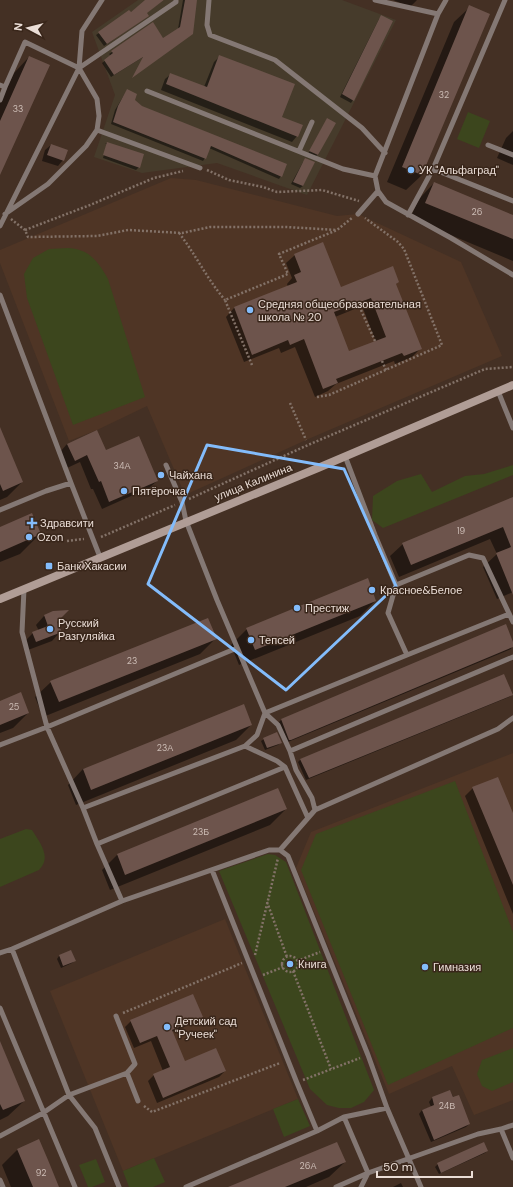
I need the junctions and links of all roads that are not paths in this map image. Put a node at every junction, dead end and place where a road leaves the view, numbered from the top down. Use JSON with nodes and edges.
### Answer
{"nodes":[{"id":1,"x":102,"y":0,"type":"edge"},
{"id":2,"x":176,"y":0,"type":"edge"},
{"id":3,"x":209,"y":0,"type":"edge"},
{"id":4,"x":375,"y":0,"type":"edge"},
{"id":5,"x":446,"y":0,"type":"edge"},
{"id":6,"x":505,"y":0,"type":"edge"},
{"id":7,"x":438,"y":14,"type":"junction"},
{"id":8,"x":79,"y":68,"type":"junction"},
{"id":9,"x":3,"y":86,"type":"edge"},
{"id":10,"x":147,"y":91,"type":"dead end"},
{"id":11,"x":0,"y":100,"type":"edge"},
{"id":12,"x":312,"y":122,"type":"dead end"},
{"id":13,"x":98,"y":130,"type":"junction"},
{"id":14,"x":488,"y":145,"type":"dead end"},
{"id":15,"x":299,"y":151,"type":"junction"},
{"id":16,"x":384,"y":153,"type":"junction"},
{"id":17,"x":513,"y":156,"type":"edge"},
{"id":18,"x":200,"y":168,"type":"road end"},
{"id":19,"x":433,"y":169,"type":"junction"},
{"id":20,"x":375,"y":176,"type":"junction"},
{"id":21,"x":378,"y":192,"type":"junction"},
{"id":22,"x":513,"y":201,"type":"edge"},
{"id":23,"x":5,"y":214,"type":"junction"},
{"id":24,"x":358,"y":214,"type":"road end"},
{"id":25,"x":408,"y":215,"type":"junction"},
{"id":26,"x":0,"y":226,"type":"edge"},
{"id":27,"x":513,"y":275,"type":"edge"},
{"id":28,"x":0,"y":295,"type":"edge"},
{"id":29,"x":513,"y":385,"type":"edge"},
{"id":30,"x":498,"y":391,"type":"junction"},
{"id":31,"x":513,"y":428,"type":"edge"},
{"id":32,"x":345,"y":456,"type":"junction"},
{"id":33,"x":166,"y":465,"type":"dead end"},
{"id":34,"x":71,"y":483,"type":"junction"},
{"id":35,"x":0,"y":510,"type":"edge"},
{"id":36,"x":186,"y":521,"type":"junction"},
{"id":37,"x":100,"y":556,"type":"junction"},
{"id":38,"x":396,"y":585,"type":"junction"},
{"id":39,"x":24,"y":588,"type":"junction"},
{"id":40,"x":0,"y":598,"type":"edge"},
{"id":41,"x":509,"y":614,"type":"junction"},
{"id":42,"x":513,"y":622,"type":"edge"},
{"id":43,"x":237,"y":648,"type":"junction"},
{"id":44,"x":407,"y":655,"type":"junction"},
{"id":45,"x":513,"y":657,"type":"edge"},
{"id":46,"x":265,"y":713,"type":"junction"},
{"id":47,"x":513,"y":718,"type":"edge"},
{"id":48,"x":47,"y":727,"type":"junction"},
{"id":49,"x":0,"y":745,"type":"edge"},
{"id":50,"x":245,"y":746,"type":"junction"},
{"id":51,"x":290,"y":751,"type":"junction"},
{"id":52,"x":285,"y":767,"type":"junction"},
{"id":53,"x":83,"y":808,"type":"junction"},
{"id":54,"x":315,"y":810,"type":"junction"},
{"id":55,"x":308,"y":818,"type":"junction"},
{"id":56,"x":97,"y":844,"type":"junction"},
{"id":57,"x":280,"y":850,"type":"junction"},
{"id":58,"x":212,"y":870,"type":"junction"},
{"id":59,"x":122,"y":901,"type":"junction"},
{"id":60,"x":12,"y":949,"type":"junction"},
{"id":61,"x":0,"y":953,"type":"edge"},
{"id":62,"x":0,"y":1008,"type":"edge"},
{"id":63,"x":116,"y":1016,"type":"road end"},
{"id":64,"x":127,"y":1073,"type":"junction"},
{"id":65,"x":69,"y":1095,"type":"junction"},
{"id":66,"x":138,"y":1101,"type":"road end"},
{"id":67,"x":387,"y":1108,"type":"junction"},
{"id":68,"x":43,"y":1113,"type":"junction"},
{"id":69,"x":344,"y":1116,"type":"junction"},
{"id":70,"x":513,"y":1124,"type":"edge"},
{"id":71,"x":501,"y":1129,"type":"junction"},
{"id":72,"x":318,"y":1131,"type":"junction"},
{"id":73,"x":0,"y":1136,"type":"edge"},
{"id":74,"x":513,"y":1158,"type":"edge"},
{"id":75,"x":409,"y":1160,"type":"junction"},
{"id":76,"x":368,"y":1173,"type":"junction"},
{"id":77,"x":0,"y":1180,"type":"edge"},
{"id":78,"x":3,"y":1187,"type":"edge"},
{"id":79,"x":75,"y":1187,"type":"edge"},
{"id":80,"x":119,"y":1187,"type":"edge"},
{"id":81,"x":186,"y":1187,"type":"edge"},
{"id":82,"x":336,"y":1187,"type":"edge"},
{"id":83,"x":361,"y":1187,"type":"edge"},
{"id":84,"x":421,"y":1187,"type":"edge"}],
"edges":[{"from":1,"to":8,"type":"lane"},
{"from":2,"to":8,"type":"lane"},
{"from":3,"to":16,"type":"lane"},
{"from":4,"to":7,"type":"lane"},
{"from":5,"to":7,"type":"lane"},
{"from":6,"to":19,"type":"lane"},
{"from":7,"to":16,"type":"lane"},
{"from":8,"to":9,"type":"lane"},
{"from":8,"to":13,"type":"lane"},
{"from":8,"to":23,"type":"lane"},
{"from":9,"to":11,"type":"lane"},
{"from":10,"to":15,"type":"lane"},
{"from":12,"to":15,"type":"lane"},
{"from":13,"to":18,"type":"lane"},
{"from":13,"to":23,"type":"lane"},
{"from":14,"to":17,"type":"lane"},
{"from":15,"to":20,"type":"lane"},
{"from":16,"to":20,"type":"lane"},
{"from":19,"to":22,"type":"lane"},
{"from":19,"to":25,"type":"lane"},
{"from":20,"to":21,"type":"lane"},
{"from":21,"to":24,"type":"lane"},
{"from":21,"to":25,"type":"lane"},
{"from":23,"to":26,"type":"lane"},
{"from":25,"to":27,"type":"lane"},
{"from":28,"to":34,"type":"lane"},
{"from":29,"to":30,"type":"main road","name":"улица Калинина"},
{"from":30,"to":31,"type":"lane"},
{"from":30,"to":32,"type":"main road","name":"улица Калинина"},
{"from":32,"to":36,"type":"main road","name":"улица Калинина"},
{"from":32,"to":38,"type":"lane"},
{"from":33,"to":36,"type":"lane"},
{"from":34,"to":35,"type":"lane"},
{"from":34,"to":37,"type":"lane"},
{"from":36,"to":37,"type":"main road","name":"улица Калинина"},
{"from":36,"to":43,"type":"lane"},
{"from":37,"to":39,"type":"main road","name":"улица Калинина"},
{"from":38,"to":41,"type":"lane"},
{"from":38,"to":44,"type":"lane"},
{"from":39,"to":40,"type":"main road","name":"улица Калинина"},
{"from":39,"to":48,"type":"lane"},
{"from":41,"to":42,"type":"lane"},
{"from":41,"to":44,"type":"lane"},
{"from":43,"to":46,"type":"lane"},
{"from":43,"to":48,"type":"lane"},
{"from":44,"to":46,"type":"lane"},
{"from":45,"to":51,"type":"lane"},
{"from":46,"to":50,"type":"lane"},
{"from":46,"to":51,"type":"lane"},
{"from":47,"to":54,"type":"lane"},
{"from":48,"to":49,"type":"lane"},
{"from":48,"to":53,"type":"lane"},
{"from":50,"to":52,"type":"lane"},
{"from":50,"to":53,"type":"lane"},
{"from":51,"to":54,"type":"lane"},
{"from":52,"to":55,"type":"lane"},
{"from":52,"to":56,"type":"lane"},
{"from":53,"to":56,"type":"lane"},
{"from":54,"to":55,"type":"lane"},
{"from":55,"to":57,"type":"lane"},
{"from":56,"to":59,"type":"lane"},
{"from":57,"to":58,"type":"lane"},
{"from":57,"to":67,"type":"lane"},
{"from":58,"to":59,"type":"lane"},
{"from":58,"to":72,"type":"lane"},
{"from":59,"to":60,"type":"lane"},
{"from":60,"to":61,"type":"lane"},
{"from":60,"to":65,"type":"lane"},
{"from":62,"to":68,"type":"lane"},
{"from":63,"to":64,"type":"lane"},
{"from":64,"to":65,"type":"lane"},
{"from":64,"to":66,"type":"lane"},
{"from":65,"to":68,"type":"lane"},
{"from":65,"to":80,"type":"lane"},
{"from":67,"to":69,"type":"lane"},
{"from":67,"to":75,"type":"lane"},
{"from":68,"to":73,"type":"lane"},
{"from":68,"to":79,"type":"lane"},
{"from":69,"to":72,"type":"lane"},
{"from":69,"to":76,"type":"lane"},
{"from":70,"to":71,"type":"lane"},
{"from":71,"to":74,"type":"lane"},
{"from":71,"to":75,"type":"lane"},
{"from":72,"to":81,"type":"lane"},
{"from":75,"to":76,"type":"lane"},
{"from":75,"to":84,"type":"lane"},
{"from":76,"to":82,"type":"lane"},
{"from":76,"to":83,"type":"lane"},
{"from":77,"to":78,"type":"lane"}]}
